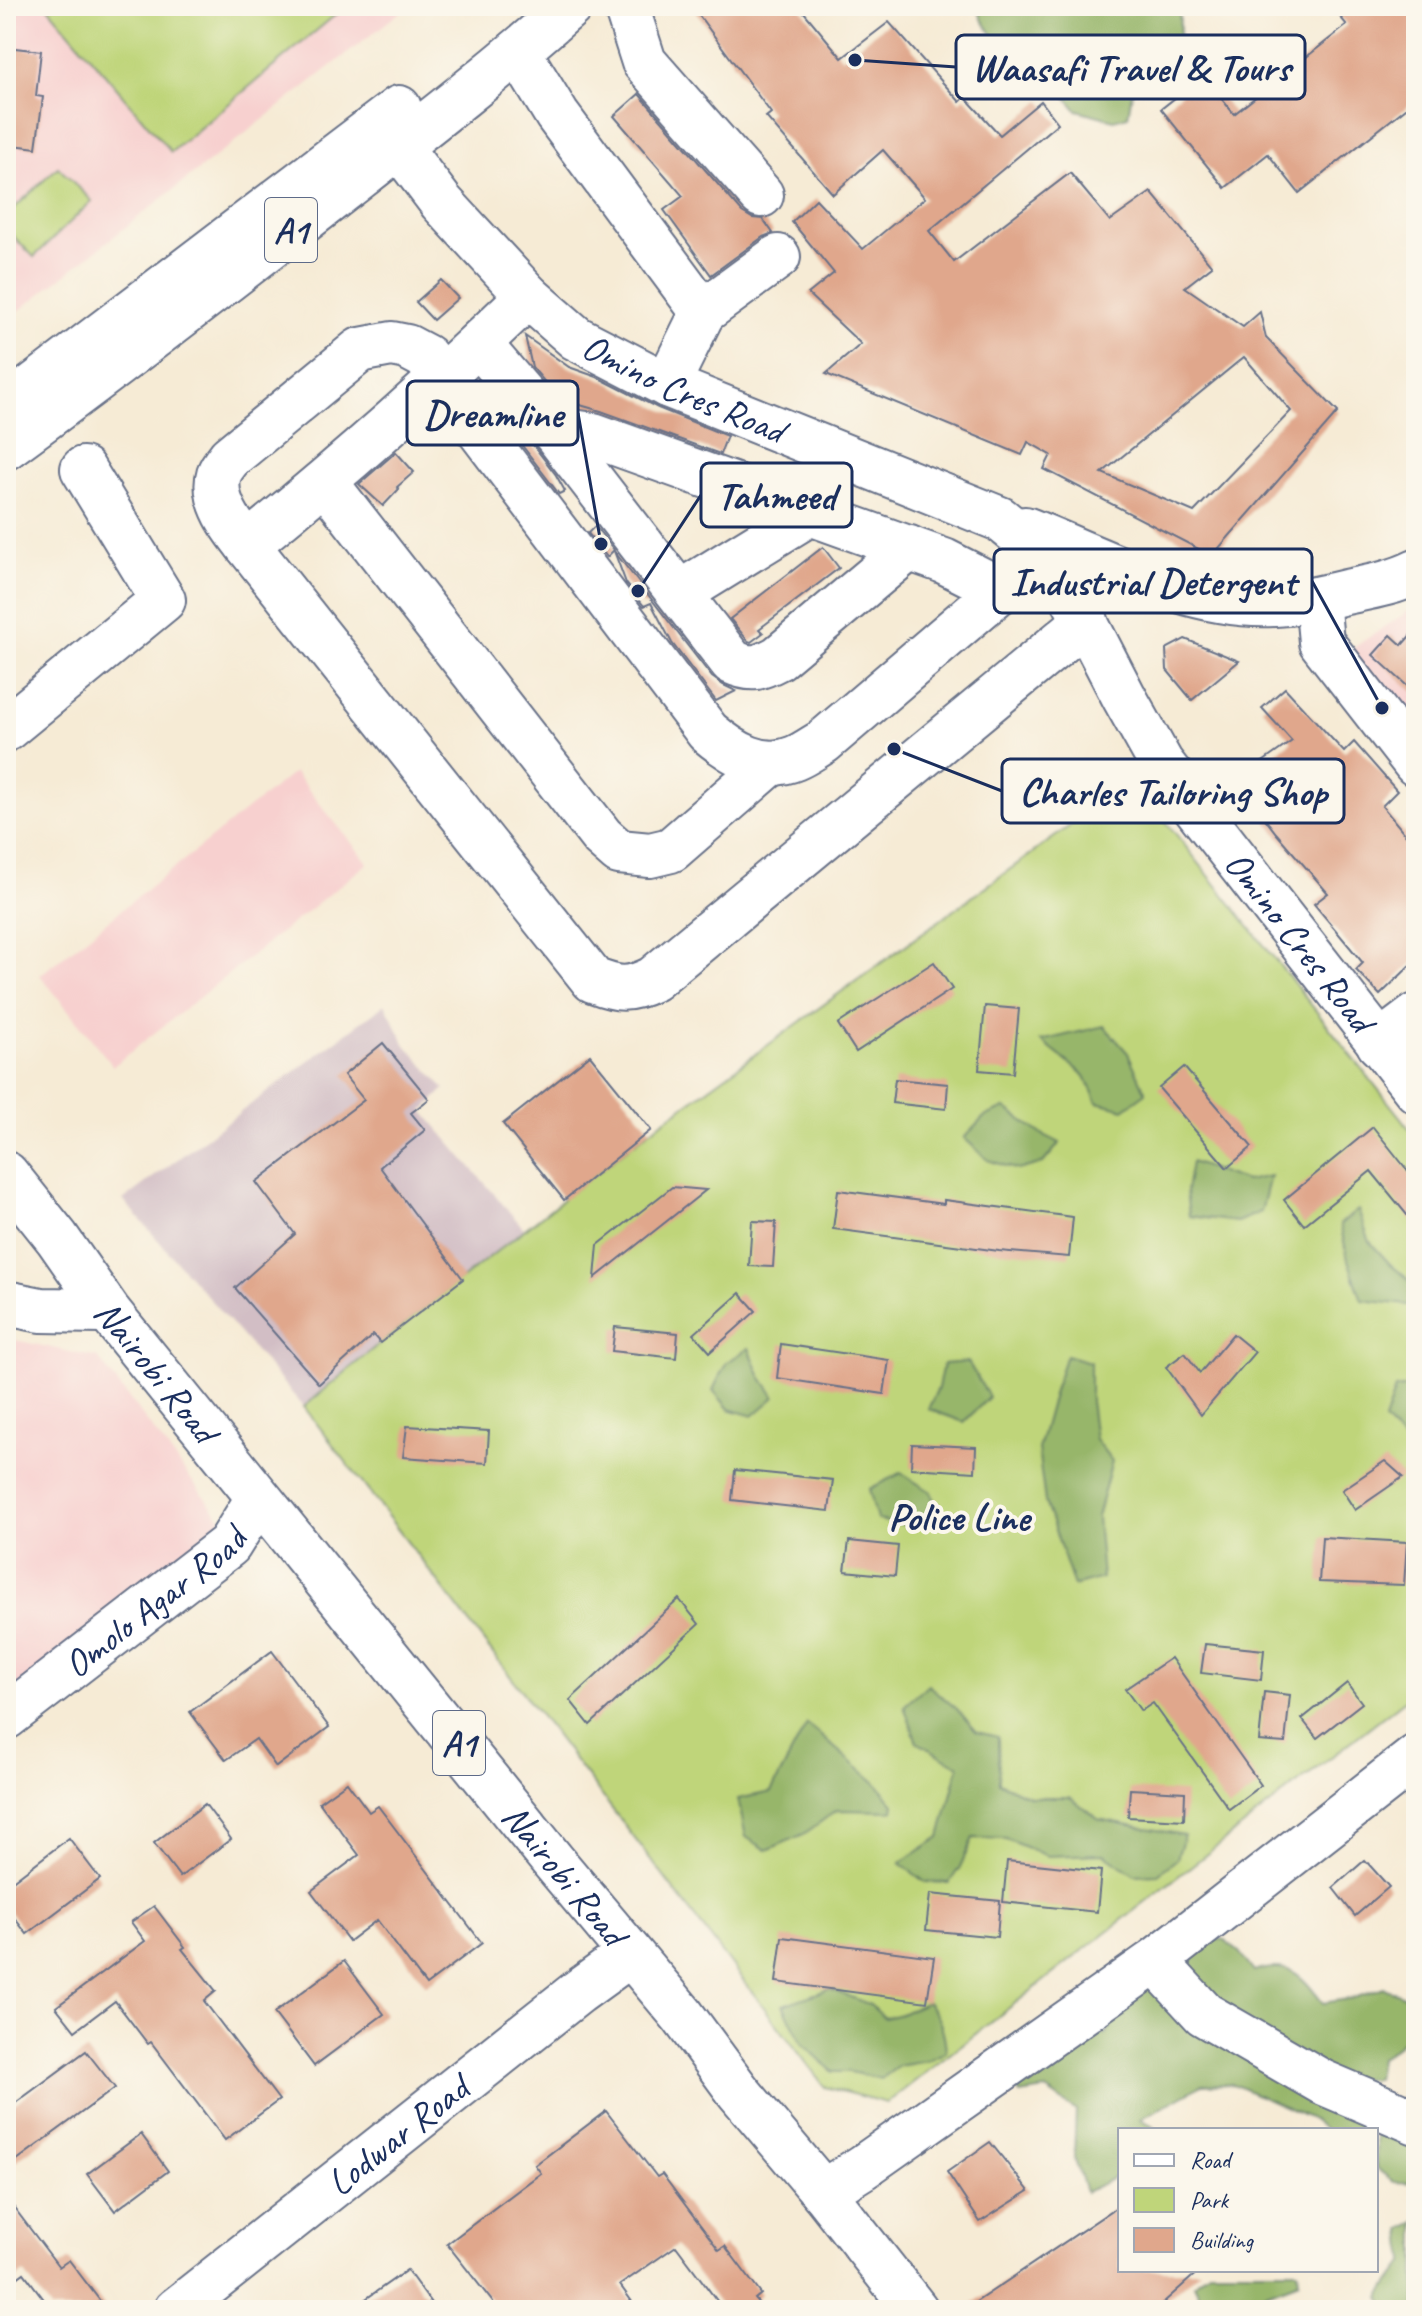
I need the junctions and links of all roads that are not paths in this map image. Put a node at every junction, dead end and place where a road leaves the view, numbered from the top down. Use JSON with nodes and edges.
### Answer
{"nodes":[{"id":1,"x":525,"y":6,"type":"edge"},
{"id":2,"x":570,"y":6,"type":"edge"},
{"id":3,"x":626,"y":6,"type":"edge"},
{"id":4,"x":518,"y":51,"type":"junction"},
{"id":5,"x":391,"y":134,"type":"junction"},
{"id":6,"x":761,"y":195,"type":"dead end"},
{"id":7,"x":778,"y":257,"type":"dead end"},
{"id":8,"x":528,"y":296,"type":"junction"},
{"id":9,"x":703,"y":312,"type":"junction"},
{"id":10,"x":479,"y":344,"type":"junction"},
{"id":11,"x":111,"y":349,"type":"junction"},
{"id":12,"x":441,"y":380,"type":"junction"},
{"id":13,"x":667,"y":385,"type":"junction"},
{"id":14,"x":6,"y":407,"type":"edge"},
{"id":15,"x":552,"y":429,"type":"junction"},
{"id":16,"x":6,"y":447,"type":"edge"},
{"id":17,"x":83,"y":469,"type":"dead end"},
{"id":18,"x":325,"y":482,"type":"junction"},
{"id":19,"x":810,"y":513,"type":"junction"},
{"id":20,"x":1000,"y":519,"type":"junction"},
{"id":21,"x":247,"y":545,"type":"junction"},
{"id":22,"x":909,"y":548,"type":"junction"},
{"id":23,"x":1043,"y":554,"type":"junction"},
{"id":24,"x":1416,"y":572,"type":"edge"},
{"id":25,"x":1001,"y":590,"type":"junction"},
{"id":26,"x":680,"y":593,"type":"junction"},
{"id":27,"x":1317,"y":599,"type":"junction"},
{"id":28,"x":1086,"y":621,"type":"junction"},
{"id":29,"x":6,"y":729,"type":"edge"},
{"id":30,"x":771,"y":763,"type":"junction"},
{"id":31,"x":1416,"y":764,"type":"edge"},
{"id":32,"x":1416,"y":1016,"type":"edge"},
{"id":33,"x":1379,"y":1044,"type":"junction"},
{"id":34,"x":1416,"y":1090,"type":"edge"},
{"id":35,"x":6,"y":1176,"type":"edge"},
{"id":36,"x":6,"y":1303,"type":"edge"},
{"id":37,"x":103,"y":1311,"type":"junction"},
{"id":38,"x":254,"y":1505,"type":"junction"},
{"id":39,"x":6,"y":1717,"type":"edge"},
{"id":40,"x":1416,"y":1757,"type":"edge"},
{"id":41,"x":1155,"y":1961,"type":"junction"},
{"id":42,"x":618,"y":1963,"type":"junction"},
{"id":43,"x":1416,"y":2122,"type":"edge"},
{"id":44,"x":823,"y":2192,"type":"junction"},
{"id":45,"x":176,"y":2310,"type":"edge"},
{"id":46,"x":894,"y":2310,"type":"edge"},
{"id":47,"x":916,"y":2310,"type":"edge"}],
"edges":[{"from":1,"to":5,"type":"main road","number":"A1"},
{"from":2,"to":4,"type":"main road","number":"A1"},
{"from":3,"to":6,"type":"main road"},
{"from":4,"to":5,"type":"main road","number":"A1"},
{"from":4,"to":9,"type":"main road"},
{"from":5,"to":8,"type":"main road","name":"Omino Cres Road"},
{"from":5,"to":11,"type":"main road","number":"A1"},
{"from":7,"to":9,"type":"main road"},
{"from":8,"to":10,"type":"main road"},
{"from":8,"to":13,"type":"main road","name":"Omino Cres Road"},
{"from":9,"to":13,"type":"main road"},
{"from":10,"to":12,"type":"main road"},
{"from":10,"to":15,"type":"main road"},
{"from":11,"to":14,"type":"main road","number":"A1"},
{"from":11,"to":16,"type":"main road","number":"A1"},
{"from":12,"to":18,"type":"main road"},
{"from":12,"to":21,"type":"main road"},
{"from":12,"to":30,"type":"main road"},
{"from":13,"to":20,"type":"main road","name":"Omino Cres Road"},
{"from":15,"to":19,"type":"main road"},
{"from":15,"to":26,"type":"main road"},
{"from":17,"to":29,"type":"main road"},
{"from":18,"to":21,"type":"main road"},
{"from":18,"to":30,"type":"main road"},
{"from":19,"to":22,"type":"main road"},
{"from":19,"to":26,"type":"main road"},
{"from":20,"to":23,"type":"main road","name":"Omino Cres Road"},
{"from":20,"to":27,"type":"main road"},
{"from":21,"to":28,"type":"main road"},
{"from":22,"to":25,"type":"main road"},
{"from":22,"to":26,"type":"main road"},
{"from":23,"to":25,"type":"main road"},
{"from":23,"to":28,"type":"main road","name":"Omino Cres Road"},
{"from":24,"to":27,"type":"main road"},
{"from":25,"to":30,"type":"main road"},
{"from":27,"to":31,"type":"main road"},
{"from":28,"to":33,"type":"main road","name":"Omino Cres Road"},
{"from":32,"to":33,"type":"main road"},
{"from":33,"to":34,"type":"main road","name":"Omino Cres Road"},
{"from":35,"to":37,"type":"main road","name":"Nairobi Road","number":"A1"},
{"from":35,"to":44,"type":"main road","name":"Nairobi Road","number":"A1"},
{"from":36,"to":37,"type":"main road"},
{"from":37,"to":38,"type":"main road","name":"Nairobi Road","number":"A1"},
{"from":38,"to":39,"type":"main road","name":"Omolo Agar Road"},
{"from":38,"to":42,"type":"main road","name":"Nairobi Road","number":"A1"},
{"from":40,"to":41,"type":"main road"},
{"from":41,"to":43,"type":"main road"},
{"from":41,"to":44,"type":"main road"},
{"from":42,"to":45,"type":"main road","name":"Lodwar Road"},
{"from":42,"to":46,"type":"main road","name":"Nairobi Road","number":"A1"},
{"from":44,"to":47,"type":"main road","name":"Nairobi Road","number":"A1"}]}
